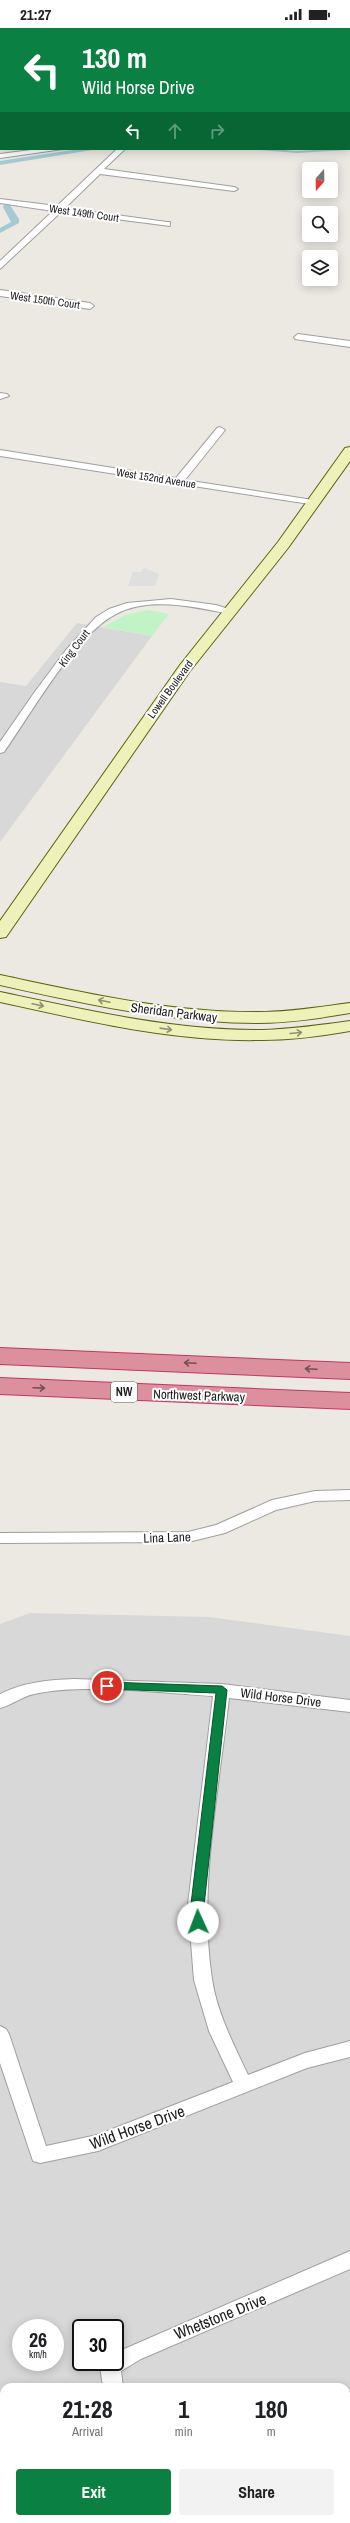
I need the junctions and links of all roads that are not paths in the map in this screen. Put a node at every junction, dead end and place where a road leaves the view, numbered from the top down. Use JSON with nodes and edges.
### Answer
{"nodes":[{"id":1,"x":51,"y":150,"type":"edge"},
{"id":2,"x":120,"y":150,"type":"edge"},
{"id":3,"x":0,"y":156,"type":"edge"},
{"id":4,"x":99,"y":171,"type":"junction"},
{"id":5,"x":234,"y":189,"type":"dead end"},
{"id":6,"x":0,"y":201,"type":"edge"},
{"id":7,"x":59,"y":209,"type":"junction"},
{"id":8,"x":167,"y":224,"type":"dead end"},
{"id":9,"x":0,"y":266,"type":"edge"},
{"id":10,"x":0,"y":293,"type":"edge"},
{"id":11,"x":90,"y":306,"type":"dead end"},
{"id":12,"x":298,"y":337,"type":"dead end"},
{"id":13,"x":350,"y":344,"type":"edge"},
{"id":14,"x":220,"y":430,"type":"dead end"},
{"id":15,"x":350,"y":451,"type":"edge"},
{"id":16,"x":0,"y":453,"type":"edge"},
{"id":17,"x":178,"y":482,"type":"junction"},
{"id":18,"x":313,"y":503,"type":"junction"},
{"id":19,"x":230,"y":610,"type":"junction"},
{"id":20,"x":0,"y":750,"type":"edge"},
{"id":21,"x":0,"y":933,"type":"edge"},
{"id":22,"x":0,"y":980,"type":"edge"},
{"id":23,"x":0,"y":997,"type":"edge"},
{"id":24,"x":350,"y":1008,"type":"edge"},
{"id":25,"x":350,"y":1026,"type":"edge"},
{"id":26,"x":0,"y":1356,"type":"edge"},
{"id":27,"x":350,"y":1371,"type":"edge"},
{"id":28,"x":0,"y":1386,"type":"edge"},
{"id":29,"x":350,"y":1401,"type":"edge"},
{"id":30,"x":350,"y":1495,"type":"edge"},
{"id":31,"x":0,"y":1538,"type":"edge"},
{"id":32,"x":222,"y":1690,"type":"junction"},
{"id":33,"x":0,"y":1702,"type":"edge"},
{"id":34,"x":350,"y":1706,"type":"edge"},
{"id":35,"x":0,"y":2034,"type":"edge"},
{"id":36,"x":350,"y":2049,"type":"edge"},
{"id":37,"x":244,"y":2086,"type":"junction"},
{"id":38,"x":350,"y":2260,"type":"edge"},
{"id":39,"x":112,"y":2383,"type":"edge"}],
"edges":[{"from":1,"to":3,"type":"street"},
{"from":2,"to":4,"type":"street"},
{"from":4,"to":5,"type":"street"},
{"from":4,"to":7,"type":"street"},
{"from":6,"to":7,"type":"street","name":"West 149th Court"},
{"from":7,"to":8,"type":"street","name":"West 149th Court"},
{"from":7,"to":9,"type":"street"},
{"from":10,"to":11,"type":"street","name":"West 150th Court"},
{"from":12,"to":13,"type":"street"},
{"from":14,"to":17,"type":"street"},
{"from":15,"to":18,"type":"main road","name":"Lowell Boulevard"},
{"from":16,"to":17,"type":"street","name":"West 152nd Avenue"},
{"from":17,"to":18,"type":"street","name":"West 152nd Avenue"},
{"from":18,"to":19,"type":"main road","name":"Lowell Boulevard"},
{"from":19,"to":20,"type":"street","name":"King Court"},
{"from":19,"to":21,"type":"main road","name":"Lowell Boulevard"},
{"from":24,"to":22,"type":"main road","name":"Sheridan Parkway","one_way":true},
{"from":23,"to":25,"type":"main road","name":"Sheridan Parkway","one_way":true},
{"from":27,"to":26,"type":"highway","one_way":true},
{"from":28,"to":29,"type":"highway","name":"Northwest Parkway","number":"NW","one_way":true},
{"from":30,"to":31,"type":"street","name":"Lina Lane"},
{"from":32,"to":33,"type":"street","name":"Wild Horse Drive"},
{"from":32,"to":34,"type":"street","name":"Wild Horse Drive"},
{"from":32,"to":37,"type":"street"},
{"from":35,"to":37,"type":"street","name":"Wild Horse Drive"},
{"from":36,"to":37,"type":"street","name":"Wild Horse Drive"},
{"from":38,"to":39,"type":"street","name":"Whetstone Drive"}]}
